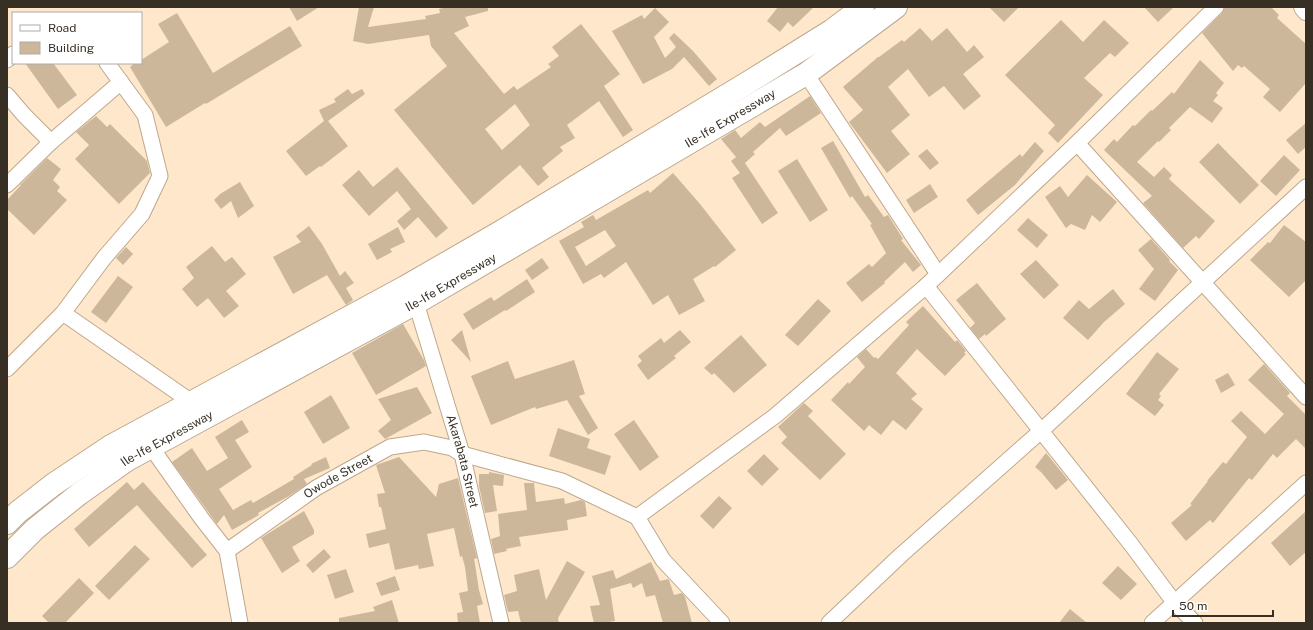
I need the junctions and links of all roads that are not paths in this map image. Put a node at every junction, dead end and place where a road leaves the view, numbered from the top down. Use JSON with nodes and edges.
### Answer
{"nodes":[{"id":1,"x":863,"y":7,"type":"edge"},
{"id":2,"x":896,"y":7,"type":"edge"},
{"id":3,"x":1216,"y":7,"type":"edge"},
{"id":4,"x":1303,"y":7,"type":"edge"},
{"id":5,"x":1306,"y":11,"type":"edge"},
{"id":6,"x":108,"y":64,"type":"edge"},
{"id":7,"x":806,"y":74,"type":"junction"},
{"id":8,"x":121,"y":82,"type":"junction"},
{"id":9,"x":7,"y":96,"type":"edge"},
{"id":10,"x":50,"y":142,"type":"junction"},
{"id":11,"x":1077,"y":143,"type":"junction"},
{"id":12,"x":7,"y":185,"type":"edge"},
{"id":13,"x":1306,"y":187,"type":"edge"},
{"id":14,"x":938,"y":274,"type":"junction"},
{"id":15,"x":1203,"y":282,"type":"junction"},
{"id":16,"x":926,"y":286,"type":"junction"},
{"id":17,"x":416,"y":303,"type":"junction"},
{"id":18,"x":63,"y":313,"type":"junction"},
{"id":19,"x":7,"y":369,"type":"edge"},
{"id":20,"x":1306,"y":397,"type":"edge"},
{"id":21,"x":192,"y":403,"type":"junction"},
{"id":22,"x":1041,"y":431,"type":"junction"},
{"id":23,"x":151,"y":447,"type":"junction"},
{"id":24,"x":462,"y":454,"type":"junction"},
{"id":25,"x":1306,"y":482,"type":"edge"},
{"id":26,"x":637,"y":517,"type":"junction"},
{"id":27,"x":7,"y":523,"type":"edge"},
{"id":28,"x":227,"y":551,"type":"junction"},
{"id":29,"x":7,"y":557,"type":"edge"},
{"id":30,"x":1174,"y":602,"type":"junction"},
{"id":31,"x":240,"y":623,"type":"edge"},
{"id":32,"x":501,"y":623,"type":"edge"},
{"id":33,"x":722,"y":623,"type":"edge"},
{"id":34,"x":829,"y":623,"type":"edge"},
{"id":35,"x":1152,"y":623,"type":"edge"},
{"id":36,"x":1195,"y":623,"type":"edge"}],
"edges":[{"from":1,"to":21,"type":"main road","name":"Ile-Ife Expressway"},
{"from":2,"to":7,"type":"main road","name":"Ile-Ife Expressway"},
{"from":3,"to":11,"type":"street"},
{"from":4,"to":5,"type":"street"},
{"from":6,"to":8,"type":"street"},
{"from":7,"to":14,"type":"street"},
{"from":7,"to":17,"type":"main road","name":"Ile-Ife Expressway"},
{"from":8,"to":10,"type":"street"},
{"from":8,"to":18,"type":"street"},
{"from":9,"to":10,"type":"street"},
{"from":10,"to":12,"type":"street"},
{"from":11,"to":14,"type":"street"},
{"from":11,"to":15,"type":"street"},
{"from":13,"to":15,"type":"street"},
{"from":14,"to":16,"type":"street"},
{"from":15,"to":20,"type":"street"},
{"from":15,"to":22,"type":"street"},
{"from":16,"to":22,"type":"street"},
{"from":16,"to":26,"type":"street"},
{"from":17,"to":23,"type":"main road","name":"Ile-Ife Expressway"},
{"from":17,"to":24,"type":"street","name":"Akarabata Street"},
{"from":18,"to":19,"type":"street"},
{"from":18,"to":21,"type":"street"},
{"from":21,"to":27,"type":"main road","name":"Ile-Ife Expressway"},
{"from":22,"to":30,"type":"street"},
{"from":22,"to":34,"type":"street"},
{"from":23,"to":28,"type":"street"},
{"from":23,"to":29,"type":"main road","name":"Ile-Ife Expressway"},
{"from":24,"to":26,"type":"street","name":"Owode Street"},
{"from":24,"to":28,"type":"street","name":"Owode Street"},
{"from":24,"to":32,"type":"street","name":"Akarabata Street"},
{"from":25,"to":30,"type":"street"},
{"from":26,"to":33,"type":"street"},
{"from":28,"to":31,"type":"street"},
{"from":30,"to":35,"type":"street"},
{"from":30,"to":36,"type":"street"}]}
